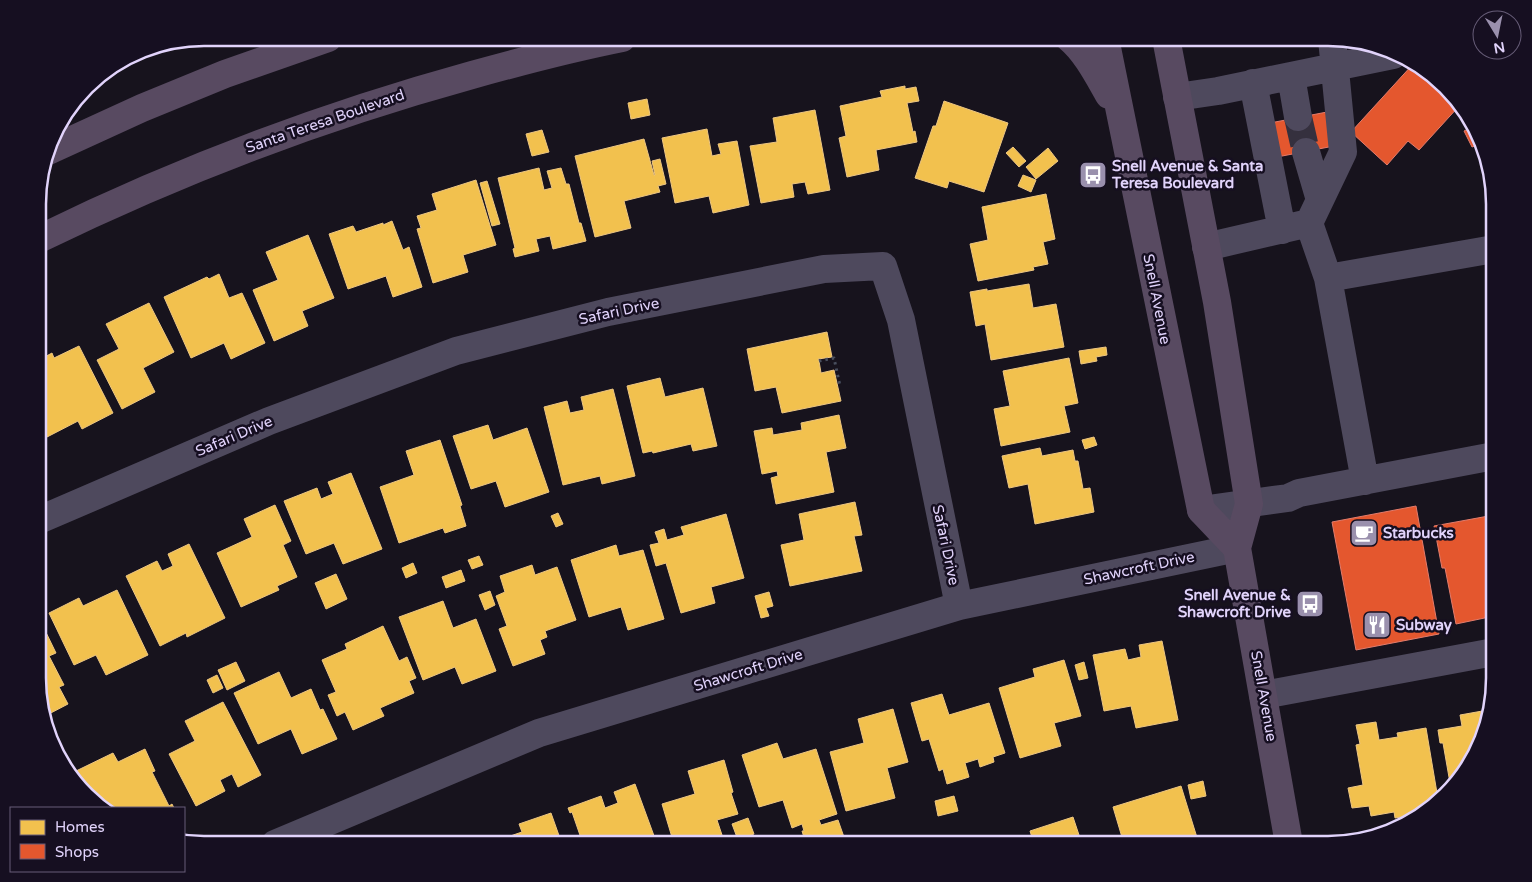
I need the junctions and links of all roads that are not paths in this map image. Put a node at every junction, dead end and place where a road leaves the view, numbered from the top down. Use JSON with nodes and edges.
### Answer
{"nodes":[{"id":1,"x":305,"y":46,"type":"edge"},
{"id":2,"x":581,"y":46,"type":"edge"},
{"id":3,"x":1077,"y":46,"type":"edge"},
{"id":4,"x":1106,"y":46,"type":"edge"},
{"id":5,"x":1168,"y":46,"type":"edge"},
{"id":6,"x":1177,"y":46,"type":"edge"},
{"id":7,"x":1333,"y":47,"type":"edge"},
{"id":8,"x":1384,"y":57,"type":"edge"},
{"id":9,"x":1172,"y":65,"type":"junction"},
{"id":10,"x":1336,"y":67,"type":"junction"},
{"id":11,"x":1291,"y":76,"type":"junction"},
{"id":12,"x":1253,"y":83,"type":"junction"},
{"id":13,"x":1177,"y":97,"type":"junction"},
{"id":14,"x":1120,"y":114,"type":"junction"},
{"id":15,"x":1298,"y":118,"type":"tunnel mouth"},
{"id":16,"x":57,"y":147,"type":"edge"},
{"id":17,"x":1306,"y":152,"type":"tunnel mouth"},
{"id":18,"x":1315,"y":212,"type":"junction"},
{"id":19,"x":1282,"y":230,"type":"junction"},
{"id":20,"x":46,"y":236,"type":"edge"},
{"id":21,"x":1206,"y":247,"type":"junction"},
{"id":22,"x":1485,"y":251,"type":"edge"},
{"id":23,"x":1328,"y":278,"type":"junction"},
{"id":24,"x":1485,"y":458,"type":"edge"},
{"id":25,"x":1365,"y":481,"type":"junction"},
{"id":26,"x":1250,"y":504,"type":"junction"},
{"id":27,"x":1201,"y":510,"type":"junction"},
{"id":28,"x":46,"y":517,"type":"edge"},
{"id":29,"x":1237,"y":548,"type":"junction"},
{"id":30,"x":959,"y":606,"type":"junction"},
{"id":31,"x":1485,"y":654,"type":"edge"},
{"id":32,"x":1263,"y":695,"type":"junction"},
{"id":33,"x":1287,"y":835,"type":"edge"},
{"id":34,"x":294,"y":836,"type":"edge"}],
"edges":[{"from":1,"to":16,"type":"main road"},
{"from":2,"to":20,"type":"main road","name":"Santa Teresa Boulevard"},
{"from":3,"to":14,"type":"main road"},
{"from":4,"to":14,"type":"main road","name":"Snell Avenue"},
{"from":5,"to":9,"type":"main road","name":"Snell Avenue"},
{"from":6,"to":9,"type":"main road"},
{"from":7,"to":10,"type":"street"},
{"from":8,"to":10,"type":"street"},
{"from":9,"to":13,"type":"main road","name":"Snell Avenue"},
{"from":10,"to":11,"type":"street"},
{"from":10,"to":18,"type":"street"},
{"from":11,"to":12,"type":"street"},
{"from":11,"to":15,"type":"street"},
{"from":12,"to":13,"type":"street"},
{"from":12,"to":19,"type":"street"},
{"from":13,"to":21,"type":"main road","name":"Snell Avenue"},
{"from":14,"to":27,"type":"main road","name":"Snell Avenue"},
{"from":17,"to":18,"type":"street"},
{"from":18,"to":19,"type":"street"},
{"from":18,"to":23,"type":"street"},
{"from":19,"to":21,"type":"street"},
{"from":21,"to":26,"type":"main road","name":"Snell Avenue"},
{"from":22,"to":23,"type":"street"},
{"from":23,"to":25,"type":"street"},
{"from":24,"to":25,"type":"street"},
{"from":25,"to":26,"type":"street"},
{"from":26,"to":27,"type":"street"},
{"from":26,"to":29,"type":"main road","name":"Snell Avenue"},
{"from":27,"to":29,"type":"main road"},
{"from":28,"to":30,"type":"street","name":"Safari Drive"},
{"from":29,"to":30,"type":"street","name":"Shawcroft Drive"},
{"from":29,"to":32,"type":"main road","name":"Snell Avenue"},
{"from":30,"to":34,"type":"street","name":"Shawcroft Drive"},
{"from":31,"to":32,"type":"street"},
{"from":32,"to":33,"type":"main road","name":"Snell Avenue"}]}
